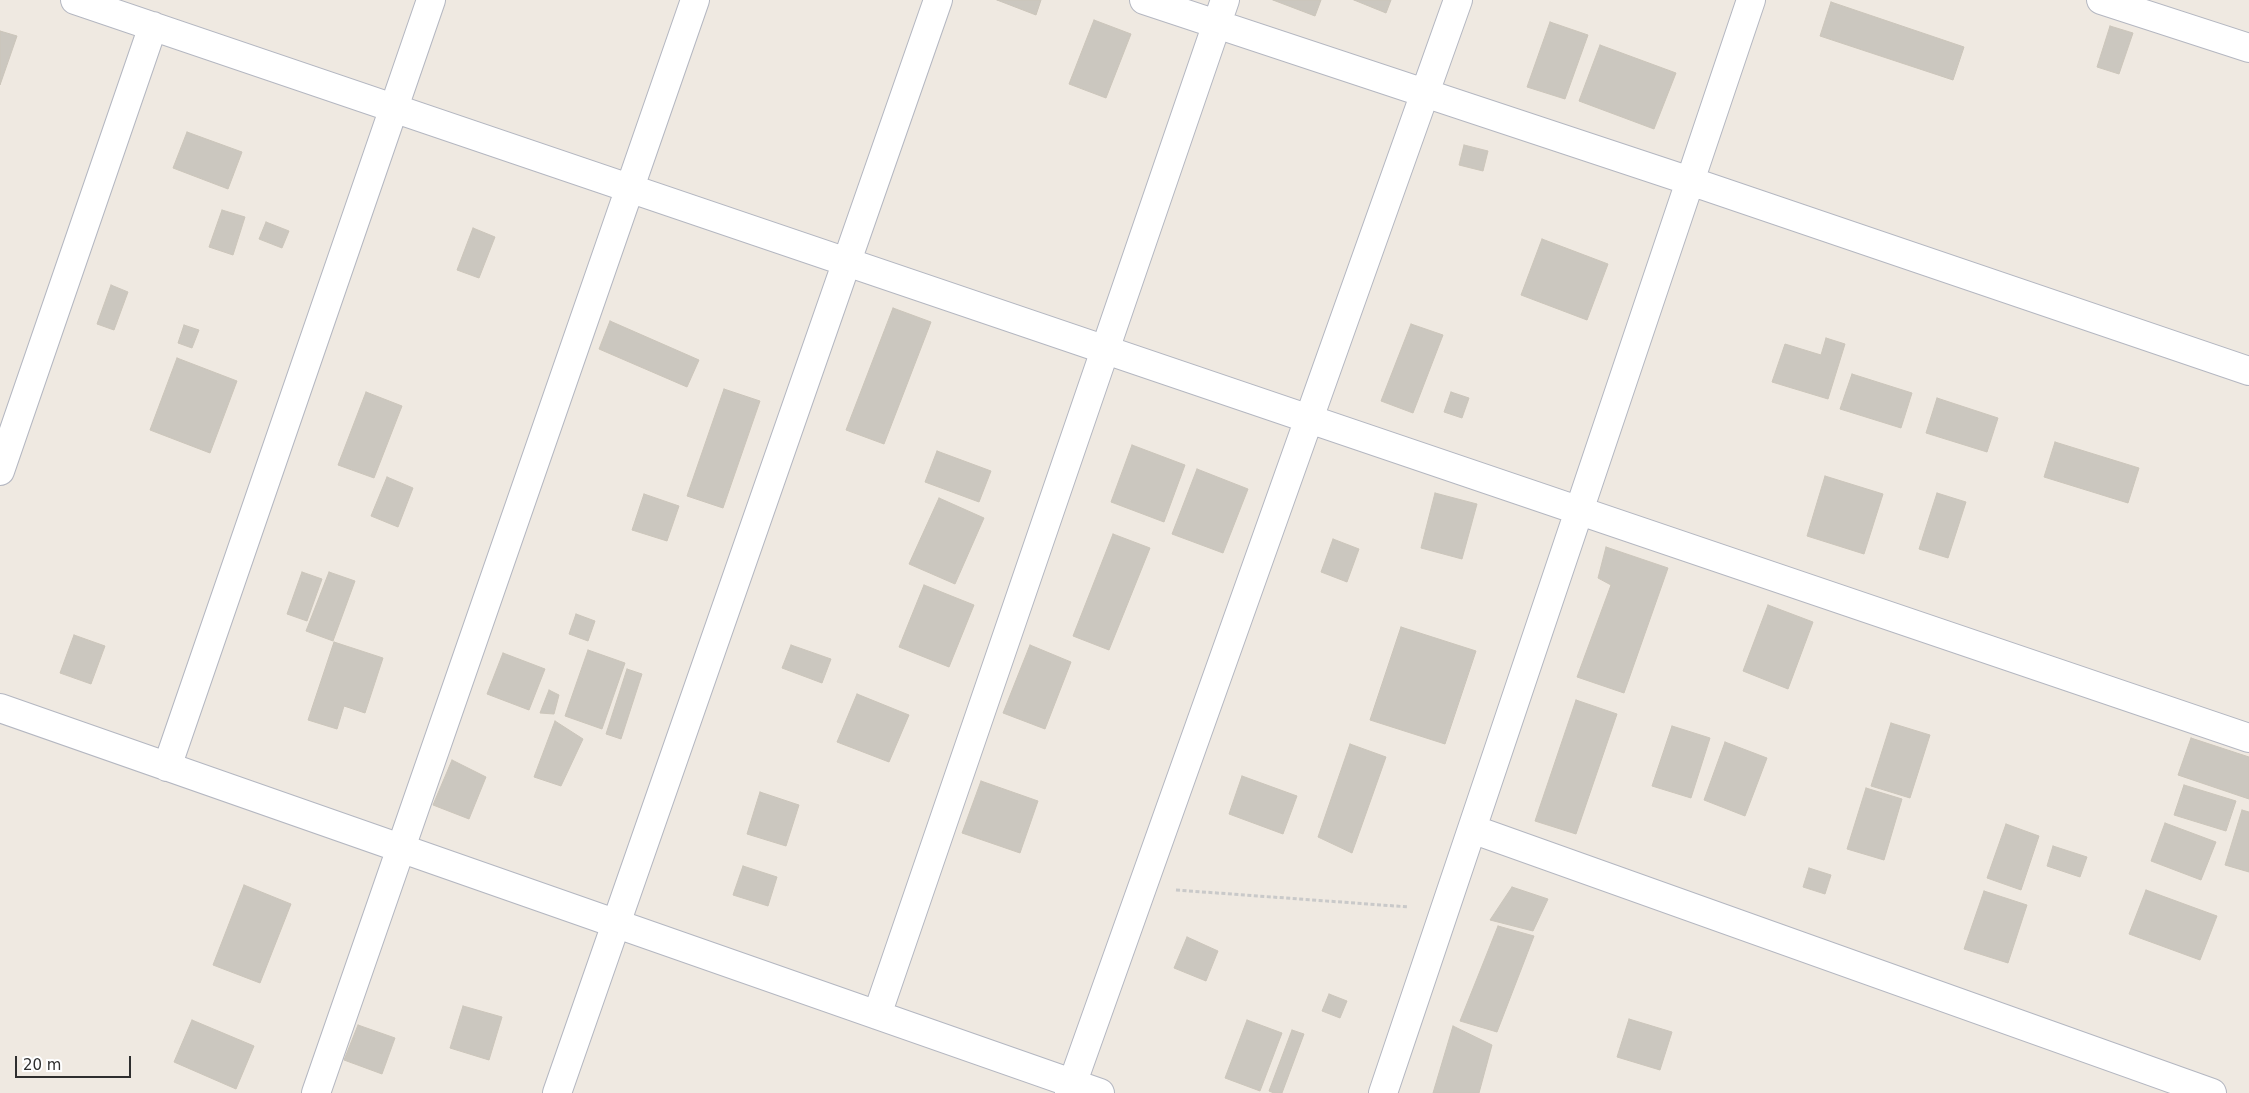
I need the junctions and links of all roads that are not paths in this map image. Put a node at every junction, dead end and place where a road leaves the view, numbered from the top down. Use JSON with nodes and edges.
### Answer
{"nodes":[{"id":1,"x":75,"y":0,"type":"edge"},
{"id":2,"x":431,"y":0,"type":"edge"},
{"id":3,"x":694,"y":0,"type":"edge"},
{"id":4,"x":938,"y":0,"type":"edge"},
{"id":5,"x":1144,"y":0,"type":"edge"},
{"id":6,"x":1458,"y":0,"type":"edge"},
{"id":7,"x":1751,"y":0,"type":"edge"},
{"id":8,"x":2102,"y":0,"type":"edge"},
{"id":9,"x":1221,"y":12,"type":"edge"},
{"id":10,"x":153,"y":26,"type":"junction"},
{"id":11,"x":2249,"y":48,"type":"edge"},
{"id":12,"x":1425,"y":93,"type":"junction"},
{"id":13,"x":393,"y":108,"type":"junction"},
{"id":14,"x":1690,"y":180,"type":"junction"},
{"id":15,"x":630,"y":188,"type":"junction"},
{"id":16,"x":847,"y":262,"type":"junction"},
{"id":17,"x":1106,"y":350,"type":"junction"},
{"id":18,"x":2249,"y":371,"type":"edge"},
{"id":19,"x":1310,"y":419,"type":"junction"},
{"id":20,"x":0,"y":471,"type":"edge"},
{"id":21,"x":1579,"y":510,"type":"junction"},
{"id":22,"x":0,"y":708,"type":"edge"},
{"id":23,"x":2249,"y":738,"type":"edge"},
{"id":24,"x":167,"y":767,"type":"junction"},
{"id":25,"x":1472,"y":829,"type":"junction"},
{"id":26,"x":401,"y":848,"type":"junction"},
{"id":27,"x":616,"y":924,"type":"junction"},
{"id":28,"x":877,"y":1015,"type":"junction"},
{"id":29,"x":1071,"y":1088,"type":"edge"},
{"id":30,"x":316,"y":1093,"type":"edge"},
{"id":31,"x":557,"y":1093,"type":"edge"},
{"id":32,"x":1100,"y":1093,"type":"edge"},
{"id":33,"x":1383,"y":1093,"type":"edge"},
{"id":34,"x":2212,"y":1093,"type":"edge"}],
"edges":[{"from":1,"to":10,"type":"street"},
{"from":2,"to":13,"type":"street"},
{"from":3,"to":15,"type":"street"},
{"from":4,"to":16,"type":"street"},
{"from":5,"to":9,"type":"street"},
{"from":6,"to":12,"type":"street"},
{"from":7,"to":14,"type":"street"},
{"from":8,"to":11,"type":"street"},
{"from":9,"to":12,"type":"street"},
{"from":9,"to":17,"type":"street"},
{"from":10,"to":13,"type":"street"},
{"from":10,"to":20,"type":"street"},
{"from":12,"to":14,"type":"street"},
{"from":12,"to":19,"type":"street"},
{"from":13,"to":15,"type":"street"},
{"from":13,"to":24,"type":"street"},
{"from":14,"to":18,"type":"street"},
{"from":14,"to":21,"type":"street"},
{"from":15,"to":16,"type":"street"},
{"from":15,"to":26,"type":"street"},
{"from":16,"to":17,"type":"street"},
{"from":16,"to":27,"type":"street"},
{"from":17,"to":19,"type":"street"},
{"from":17,"to":28,"type":"street"},
{"from":19,"to":21,"type":"street"},
{"from":19,"to":29,"type":"street"},
{"from":21,"to":23,"type":"street"},
{"from":21,"to":25,"type":"street"},
{"from":22,"to":24,"type":"street"},
{"from":24,"to":26,"type":"street"},
{"from":25,"to":33,"type":"street"},
{"from":25,"to":34,"type":"street"},
{"from":26,"to":27,"type":"street"},
{"from":26,"to":30,"type":"street"},
{"from":27,"to":28,"type":"street"},
{"from":27,"to":31,"type":"street"},
{"from":28,"to":29,"type":"street"},
{"from":29,"to":32,"type":"street"}]}
